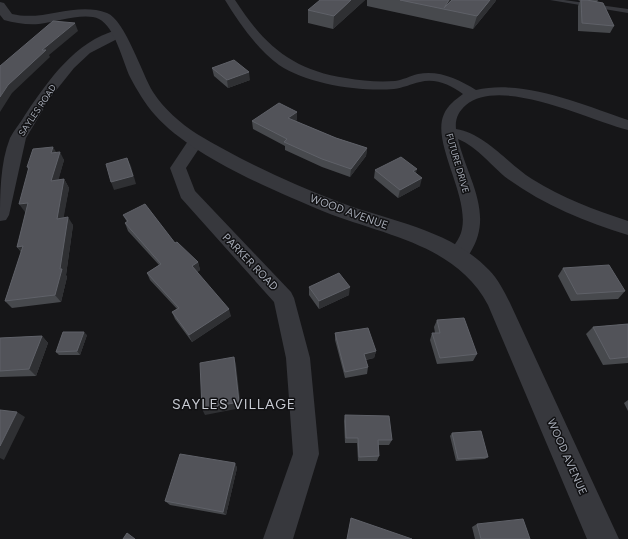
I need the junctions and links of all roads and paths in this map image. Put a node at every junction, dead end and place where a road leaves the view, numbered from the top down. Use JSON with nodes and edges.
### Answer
{"nodes":[{"id":1,"x":230,"y":0,"type":"edge"},
{"id":2,"x":553,"y":0,"type":"edge"},
{"id":3,"x":0,"y":6,"type":"edge"},
{"id":4,"x":628,"y":11,"type":"edge"},
{"id":5,"x":117,"y":34,"type":"junction"},
{"id":6,"x":472,"y":94,"type":"junction"},
{"id":7,"x":628,"y":125,"type":"edge"},
{"id":8,"x":449,"y":133,"type":"junction"},
{"id":9,"x":196,"y":141,"type":"junction"},
{"id":10,"x":0,"y":215,"type":"edge"},
{"id":11,"x":628,"y":228,"type":"edge"},
{"id":12,"x":457,"y":256,"type":"junction"},
{"id":13,"x":278,"y":539,"type":"edge"},
{"id":14,"x":603,"y":539,"type":"edge"}],
"edges":[{"from":1,"to":6,"type":"street"},
{"from":2,"to":4,"type":"lane"},
{"from":3,"to":5,"type":"street","name":"WOOD AVENUE"},
{"from":5,"to":9,"type":"street","name":"WOOD AVENUE"},
{"from":5,"to":10,"type":"street","name":"SAYLES ROAD"},
{"from":6,"to":7,"type":"street","name":"FUTURE DRIVE"},
{"from":6,"to":8,"type":"street","name":"FUTURE DRIVE"},
{"from":8,"to":11,"type":"street"},
{"from":8,"to":12,"type":"street","name":"FUTURE DRIVE"},
{"from":9,"to":12,"type":"street","name":"WOOD AVENUE"},
{"from":9,"to":13,"type":"street","name":"PARKER ROAD"},
{"from":12,"to":14,"type":"street","name":"WOOD AVENUE"}]}
